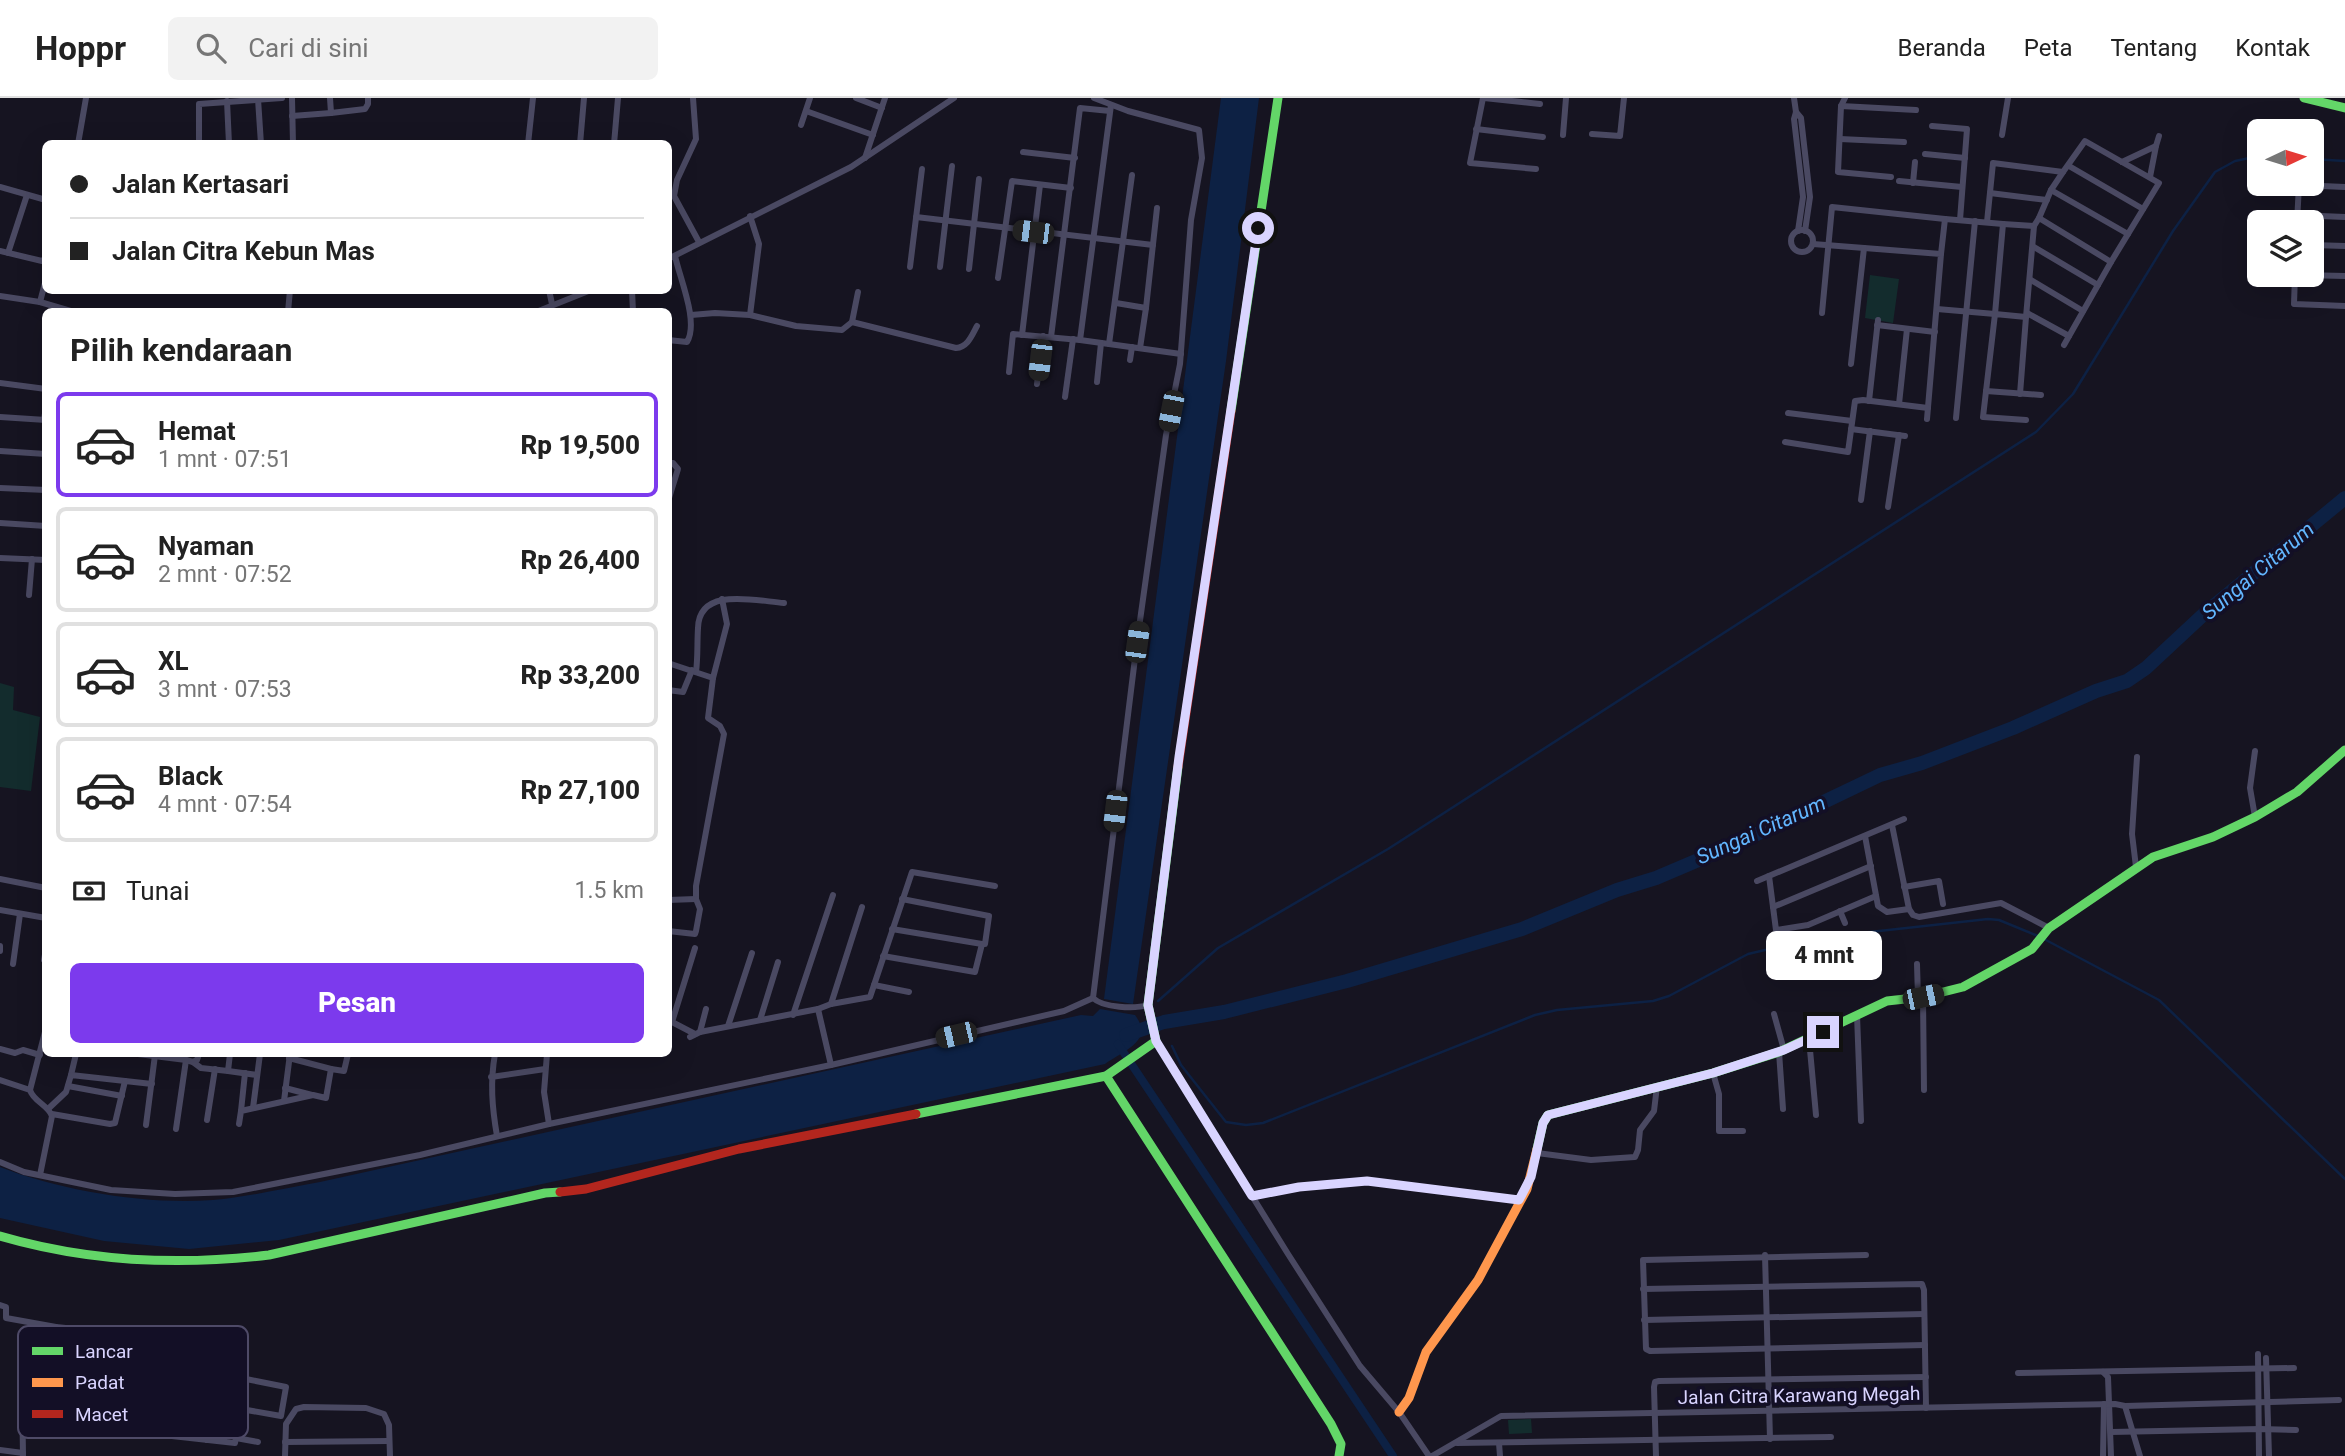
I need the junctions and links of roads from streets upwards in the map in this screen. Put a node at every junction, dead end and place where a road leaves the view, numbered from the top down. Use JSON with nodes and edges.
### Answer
{"nodes":[{"id":1,"x":86,"y":98,"type":"edge"},
{"id":2,"x":282,"y":98,"type":"edge"},
{"id":3,"x":292,"y":98,"type":"edge"},
{"id":4,"x":330,"y":98,"type":"edge"},
{"id":5,"x":368,"y":98,"type":"edge"},
{"id":6,"x":533,"y":98,"type":"edge"},
{"id":7,"x":584,"y":98,"type":"edge"},
{"id":8,"x":618,"y":98,"type":"edge"},
{"id":9,"x":693,"y":98,"type":"edge"},
{"id":10,"x":810,"y":98,"type":"edge"},
{"id":11,"x":856,"y":98,"type":"edge"},
{"id":12,"x":885,"y":98,"type":"edge"},
{"id":13,"x":936,"y":98,"type":"edge"},
{"id":14,"x":954,"y":98,"type":"edge"},
{"id":15,"x":1278,"y":98,"type":"edge"},
{"id":16,"x":1483,"y":98,"type":"edge"},
{"id":17,"x":1566,"y":98,"type":"edge"},
{"id":18,"x":1624,"y":98,"type":"edge"},
{"id":19,"x":1794,"y":98,"type":"edge"},
{"id":20,"x":1845,"y":98,"type":"edge"},
{"id":21,"x":2008,"y":98,"type":"edge"},
{"id":22,"x":2304,"y":98,"type":"edge"},
{"id":23,"x":258,"y":99,"type":"edge"},
{"id":24,"x":1099,"y":99,"type":"edge"},
{"id":25,"x":227,"y":101,"type":"junction"},
{"id":26,"x":1540,"y":104,"type":"dead end"},
{"id":27,"x":2344,"y":104,"type":"edge"},
{"id":28,"x":1841,"y":106,"type":"junction"},
{"id":29,"x":882,"y":108,"type":"junction"},
{"id":30,"x":938,"y":108,"type":"junction"},
{"id":31,"x":1110,"y":108,"type":"junction"},
{"id":32,"x":1916,"y":110,"type":"dead end"},
{"id":33,"x":806,"y":111,"type":"junction"},
{"id":34,"x":331,"y":113,"type":"junction"},
{"id":35,"x":292,"y":116,"type":"junction"},
{"id":36,"x":801,"y":125,"type":"dead end"},
{"id":37,"x":1932,"y":126,"type":"dead end"},
{"id":38,"x":1476,"y":129,"type":"junction"},
{"id":39,"x":1592,"y":134,"type":"dead end"},
{"id":40,"x":873,"y":135,"type":"junction"},
{"id":41,"x":1563,"y":135,"type":"dead end"},
{"id":42,"x":2003,"y":135,"type":"dead end"},
{"id":43,"x":2159,"y":136,"type":"dead end"},
{"id":44,"x":1543,"y":137,"type":"dead end"},
{"id":45,"x":1840,"y":139,"type":"junction"},
{"id":46,"x":79,"y":140,"type":"edge"},
{"id":47,"x":199,"y":140,"type":"edge"},
{"id":48,"x":229,"y":140,"type":"edge"},
{"id":49,"x":261,"y":140,"type":"edge"},
{"id":50,"x":293,"y":140,"type":"edge"},
{"id":51,"x":528,"y":140,"type":"edge"},
{"id":52,"x":580,"y":140,"type":"edge"},
{"id":53,"x":614,"y":140,"type":"edge"},
{"id":54,"x":1904,"y":142,"type":"dead end"},
{"id":55,"x":2156,"y":146,"type":"junction"},
{"id":56,"x":1023,"y":152,"type":"dead end"},
{"id":57,"x":1925,"y":154,"type":"dead end"},
{"id":58,"x":865,"y":158,"type":"junction"},
{"id":59,"x":1075,"y":158,"type":"junction"},
{"id":60,"x":1965,"y":158,"type":"junction"},
{"id":61,"x":1915,"y":162,"type":"dead end"},
{"id":62,"x":2122,"y":162,"type":"junction"},
{"id":63,"x":952,"y":166,"type":"dead end"},
{"id":64,"x":2069,"y":166,"type":"junction"},
{"id":65,"x":922,"y":169,"type":"dead end"},
{"id":66,"x":1536,"y":169,"type":"dead end"},
{"id":67,"x":2063,"y":172,"type":"junction"},
{"id":68,"x":1132,"y":175,"type":"dead end"},
{"id":69,"x":1891,"y":177,"type":"dead end"},
{"id":70,"x":2150,"y":177,"type":"junction"},
{"id":71,"x":672,"y":179,"type":"edge"},
{"id":72,"x":979,"y":179,"type":"dead end"},
{"id":73,"x":677,"y":180,"type":"junction"},
{"id":74,"x":1899,"y":181,"type":"dead end"},
{"id":75,"x":1913,"y":183,"type":"junction"},
{"id":76,"x":1040,"y":185,"type":"junction"},
{"id":77,"x":0,"y":187,"type":"edge"},
{"id":78,"x":1962,"y":187,"type":"junction"},
{"id":79,"x":2345,"y":187,"type":"edge"},
{"id":80,"x":1071,"y":188,"type":"junction"},
{"id":81,"x":2051,"y":190,"type":"junction"},
{"id":82,"x":1990,"y":193,"type":"junction"},
{"id":83,"x":27,"y":195,"type":"junction"},
{"id":84,"x":42,"y":199,"type":"edge"},
{"id":85,"x":2047,"y":200,"type":"junction"},
{"id":86,"x":1157,"y":208,"type":"dead end"},
{"id":87,"x":2143,"y":209,"type":"junction"},
{"id":88,"x":2298,"y":210,"type":"edge"},
{"id":89,"x":750,"y":216,"type":"junction"},
{"id":90,"x":916,"y":217,"type":"junction"},
{"id":91,"x":2345,"y":217,"type":"edge"},
{"id":92,"x":2039,"y":218,"type":"junction"},
{"id":93,"x":2324,"y":218,"type":"edge"},
{"id":94,"x":1945,"y":219,"type":"junction"},
{"id":95,"x":1959,"y":220,"type":"junction"},
{"id":96,"x":945,"y":221,"type":"junction"},
{"id":97,"x":1975,"y":221,"type":"junction"},
{"id":98,"x":1987,"y":222,"type":"junction"},
{"id":99,"x":974,"y":224,"type":"junction"},
{"id":100,"x":2003,"y":224,"type":"junction"},
{"id":101,"x":2034,"y":226,"type":"junction"},
{"id":102,"x":1004,"y":228,"type":"junction"},
{"id":103,"x":1802,"y":231,"type":"junction"},
{"id":104,"x":1033,"y":232,"type":"junction"},
{"id":105,"x":2128,"y":234,"type":"junction"},
{"id":106,"x":1063,"y":235,"type":"junction"},
{"id":107,"x":1093,"y":239,"type":"junction"},
{"id":108,"x":699,"y":242,"type":"junction"},
{"id":109,"x":1124,"y":242,"type":"junction"},
{"id":110,"x":1813,"y":244,"type":"junction"},
{"id":111,"x":1829,"y":245,"type":"junction"},
{"id":112,"x":2324,"y":245,"type":"edge"},
{"id":113,"x":1153,"y":246,"type":"junction"},
{"id":114,"x":2345,"y":246,"type":"edge"},
{"id":115,"x":2034,"y":247,"type":"junction"},
{"id":116,"x":1864,"y":248,"type":"junction"},
{"id":117,"x":0,"y":251,"type":"edge"},
{"id":118,"x":8,"y":253,"type":"junction"},
{"id":119,"x":1941,"y":254,"type":"junction"},
{"id":120,"x":672,"y":258,"type":"edge"},
{"id":121,"x":42,"y":261,"type":"edge"},
{"id":122,"x":2111,"y":262,"type":"junction"},
{"id":123,"x":910,"y":267,"type":"dead end"},
{"id":124,"x":940,"y":267,"type":"dead end"},
{"id":125,"x":969,"y":269,"type":"dead end"},
{"id":126,"x":2324,"y":276,"type":"edge"},
{"id":127,"x":2345,"y":276,"type":"edge"},
{"id":128,"x":998,"y":278,"type":"dead end"},
{"id":129,"x":2031,"y":280,"type":"junction"},
{"id":130,"x":2098,"y":285,"type":"junction"},
{"id":131,"x":2295,"y":287,"type":"edge"},
{"id":132,"x":858,"y":292,"type":"dead end"},
{"id":133,"x":42,"y":294,"type":"edge"},
{"id":134,"x":550,"y":294,"type":"edge"},
{"id":135,"x":580,"y":294,"type":"edge"},
{"id":136,"x":0,"y":296,"type":"edge"},
{"id":137,"x":40,"y":302,"type":"junction"},
{"id":138,"x":1116,"y":303,"type":"junction"},
{"id":139,"x":552,"y":304,"type":"junction"},
{"id":140,"x":2345,"y":306,"type":"edge"},
{"id":141,"x":60,"y":308,"type":"edge"},
{"id":142,"x":544,"y":308,"type":"edge"},
{"id":143,"x":1146,"y":308,"type":"junction"},
{"id":144,"x":1937,"y":309,"type":"junction"},
{"id":145,"x":2083,"y":311,"type":"junction"},
{"id":146,"x":1967,"y":312,"type":"junction"},
{"id":147,"x":1822,"y":313,"type":"dead end"},
{"id":148,"x":750,"y":314,"type":"junction"},
{"id":149,"x":1995,"y":314,"type":"junction"},
{"id":150,"x":691,"y":315,"type":"junction"},
{"id":151,"x":2026,"y":315,"type":"junction"},
{"id":152,"x":852,"y":322,"type":"junction"},
{"id":153,"x":977,"y":326,"type":"dead end"},
{"id":154,"x":1907,"y":329,"type":"junction"},
{"id":155,"x":1936,"y":332,"type":"junction"},
{"id":156,"x":1022,"y":335,"type":"junction"},
{"id":157,"x":2069,"y":336,"type":"junction"},
{"id":158,"x":1047,"y":337,"type":"junction"},
{"id":159,"x":672,"y":340,"type":"edge"},
{"id":160,"x":1076,"y":340,"type":"junction"},
{"id":161,"x":1105,"y":344,"type":"junction"},
{"id":162,"x":2064,"y":345,"type":"dead end"},
{"id":163,"x":1136,"y":348,"type":"junction"},
{"id":164,"x":1181,"y":354,"type":"junction"},
{"id":165,"x":1130,"y":360,"type":"dead end"},
{"id":166,"x":1851,"y":364,"type":"dead end"},
{"id":167,"x":1009,"y":372,"type":"dead end"},
{"id":168,"x":1097,"y":382,"type":"dead end"},
{"id":169,"x":0,"y":383,"type":"edge"},
{"id":170,"x":1037,"y":384,"type":"dead end"},
{"id":171,"x":42,"y":388,"type":"edge"},
{"id":172,"x":1986,"y":391,"type":"junction"},
{"id":173,"x":2020,"y":394,"type":"junction"},
{"id":174,"x":2040,"y":395,"type":"dead end"},
{"id":175,"x":1065,"y":397,"type":"dead end"},
{"id":176,"x":1869,"y":401,"type":"junction"},
{"id":177,"x":1899,"y":404,"type":"junction"},
{"id":178,"x":1928,"y":408,"type":"junction"},
{"id":179,"x":1788,"y":413,"type":"dead end"},
{"id":180,"x":0,"y":418,"type":"edge"},
{"id":181,"x":1956,"y":418,"type":"dead end"},
{"id":182,"x":1927,"y":419,"type":"dead end"},
{"id":183,"x":42,"y":420,"type":"edge"},
{"id":184,"x":2026,"y":420,"type":"dead end"},
{"id":185,"x":1852,"y":425,"type":"junction"},
{"id":186,"x":1870,"y":431,"type":"junction"},
{"id":187,"x":1786,"y":442,"type":"dead end"},
{"id":188,"x":0,"y":452,"type":"edge"},
{"id":189,"x":42,"y":454,"type":"edge"},
{"id":190,"x":672,"y":463,"type":"edge"},
{"id":191,"x":0,"y":488,"type":"edge"},
{"id":192,"x":672,"y":488,"type":"edge"},
{"id":193,"x":42,"y":490,"type":"edge"},
{"id":194,"x":1861,"y":500,"type":"dead end"},
{"id":195,"x":1888,"y":507,"type":"dead end"},
{"id":196,"x":0,"y":523,"type":"edge"},
{"id":197,"x":42,"y":526,"type":"edge"},
{"id":198,"x":0,"y":558,"type":"edge"},
{"id":199,"x":32,"y":559,"type":"junction"},
{"id":200,"x":42,"y":560,"type":"edge"},
{"id":201,"x":29,"y":595,"type":"dead end"},
{"id":202,"x":722,"y":599,"type":"junction"},
{"id":203,"x":784,"y":603,"type":"dead end"},
{"id":204,"x":672,"y":664,"type":"edge"},
{"id":205,"x":694,"y":671,"type":"junction"},
{"id":206,"x":713,"y":678,"type":"junction"},
{"id":207,"x":672,"y":691,"type":"edge"},
{"id":208,"x":2345,"y":750,"type":"edge"},
{"id":209,"x":2255,"y":751,"type":"dead end"},
{"id":210,"x":2137,"y":757,"type":"dead end"},
{"id":211,"x":2255,"y":817,"type":"junction"},
{"id":212,"x":1905,"y":820,"type":"dead end"},
{"id":213,"x":1892,"y":825,"type":"junction"},
{"id":214,"x":1865,"y":836,"type":"junction"},
{"id":215,"x":1871,"y":866,"type":"junction"},
{"id":216,"x":2136,"y":867,"type":"junction"},
{"id":217,"x":1769,"y":876,"type":"junction"},
{"id":218,"x":0,"y":879,"type":"edge"},
{"id":219,"x":1757,"y":881,"type":"dead end"},
{"id":220,"x":42,"y":887,"type":"edge"},
{"id":221,"x":995,"y":887,"type":"dead end"},
{"id":222,"x":1904,"y":887,"type":"junction"},
{"id":223,"x":833,"y":895,"type":"dead end"},
{"id":224,"x":1876,"y":896,"type":"junction"},
{"id":225,"x":695,"y":899,"type":"junction"},
{"id":226,"x":902,"y":899,"type":"junction"},
{"id":227,"x":672,"y":900,"type":"edge"},
{"id":228,"x":1943,"y":904,"type":"dead end"},
{"id":229,"x":862,"y":906,"type":"dead end"},
{"id":230,"x":1773,"y":907,"type":"junction"},
{"id":231,"x":1909,"y":909,"type":"junction"},
{"id":232,"x":0,"y":910,"type":"edge"},
{"id":233,"x":1840,"y":911,"type":"junction"},
{"id":234,"x":20,"y":914,"type":"junction"},
{"id":235,"x":42,"y":917,"type":"edge"},
{"id":236,"x":1845,"y":923,"type":"dead end"},
{"id":237,"x":892,"y":929,"type":"junction"},
{"id":238,"x":672,"y":931,"type":"edge"},
{"id":239,"x":2047,"y":932,"type":"junction"},
{"id":240,"x":982,"y":944,"type":"junction"},
{"id":241,"x":695,"y":948,"type":"dead end"},
{"id":242,"x":752,"y":953,"type":"dead end"},
{"id":243,"x":883,"y":956,"type":"junction"},
{"id":244,"x":778,"y":961,"type":"dead end"},
{"id":245,"x":13,"y":964,"type":"dead end"},
{"id":246,"x":1916,"y":964,"type":"dead end"},
{"id":247,"x":874,"y":985,"type":"junction"},
{"id":248,"x":909,"y":992,"type":"dead end"},
{"id":249,"x":1093,"y":998,"type":"junction"},
{"id":250,"x":1921,"y":998,"type":"junction"},
{"id":251,"x":831,"y":1004,"type":"junction"},
{"id":252,"x":706,"y":1009,"type":"dead end"},
{"id":253,"x":818,"y":1009,"type":"junction"},
{"id":254,"x":1149,"y":1009,"type":"junction"},
{"id":255,"x":793,"y":1014,"type":"junction"},
{"id":256,"x":1774,"y":1014,"type":"dead end"},
{"id":257,"x":1857,"y":1015,"type":"junction"},
{"id":258,"x":760,"y":1020,"type":"junction"},
{"id":259,"x":727,"y":1026,"type":"junction"},
{"id":260,"x":695,"y":1034,"type":"junction"},
{"id":261,"x":1156,"y":1038,"type":"junction"},
{"id":262,"x":1809,"y":1039,"type":"junction"},
{"id":263,"x":0,"y":1049,"type":"edge"},
{"id":264,"x":42,"y":1050,"type":"edge"},
{"id":265,"x":1782,"y":1051,"type":"junction"},
{"id":266,"x":40,"y":1055,"type":"junction"},
{"id":267,"x":75,"y":1057,"type":"edge"},
{"id":268,"x":155,"y":1057,"type":"edge"},
{"id":269,"x":167,"y":1057,"type":"edge"},
{"id":270,"x":198,"y":1057,"type":"edge"},
{"id":271,"x":230,"y":1057,"type":"edge"},
{"id":272,"x":260,"y":1057,"type":"edge"},
{"id":273,"x":290,"y":1057,"type":"edge"},
{"id":274,"x":293,"y":1057,"type":"edge"},
{"id":275,"x":347,"y":1057,"type":"edge"},
{"id":276,"x":494,"y":1057,"type":"edge"},
{"id":277,"x":547,"y":1057,"type":"edge"},
{"id":278,"x":190,"y":1061,"type":"junction"},
{"id":279,"x":831,"y":1065,"type":"junction"},
{"id":280,"x":215,"y":1069,"type":"junction"},
{"id":281,"x":331,"y":1069,"type":"junction"},
{"id":282,"x":545,"y":1069,"type":"junction"},
{"id":283,"x":228,"y":1071,"type":"junction"},
{"id":284,"x":245,"y":1073,"type":"junction"},
{"id":285,"x":1713,"y":1073,"type":"junction"},
{"id":286,"x":257,"y":1074,"type":"junction"},
{"id":287,"x":71,"y":1075,"type":"junction"},
{"id":288,"x":1106,"y":1076,"type":"junction"},
{"id":289,"x":491,"y":1077,"type":"junction"},
{"id":290,"x":0,"y":1080,"type":"edge"},
{"id":291,"x":125,"y":1081,"type":"junction"},
{"id":292,"x":152,"y":1084,"type":"junction"},
{"id":293,"x":68,"y":1086,"type":"junction"},
{"id":294,"x":1657,"y":1086,"type":"junction"},
{"id":295,"x":285,"y":1088,"type":"junction"},
{"id":296,"x":30,"y":1090,"type":"junction"},
{"id":297,"x":1924,"y":1090,"type":"dead end"},
{"id":298,"x":313,"y":1095,"type":"junction"},
{"id":299,"x":122,"y":1096,"type":"junction"},
{"id":300,"x":284,"y":1101,"type":"junction"},
{"id":301,"x":253,"y":1108,"type":"junction"},
{"id":302,"x":1783,"y":1109,"type":"dead end"},
{"id":303,"x":241,"y":1111,"type":"junction"},
{"id":304,"x":50,"y":1112,"type":"junction"},
{"id":305,"x":1816,"y":1115,"type":"dead end"},
{"id":306,"x":207,"y":1120,"type":"dead end"},
{"id":307,"x":1861,"y":1121,"type":"dead end"},
{"id":308,"x":239,"y":1124,"type":"dead end"},
{"id":309,"x":550,"y":1124,"type":"junction"},
{"id":310,"x":146,"y":1125,"type":"dead end"},
{"id":311,"x":176,"y":1129,"type":"dead end"},
{"id":312,"x":1743,"y":1131,"type":"dead end"},
{"id":313,"x":497,"y":1136,"type":"junction"},
{"id":314,"x":1537,"y":1153,"type":"junction"},
{"id":315,"x":0,"y":1162,"type":"edge"},
{"id":316,"x":40,"y":1175,"type":"junction"},
{"id":317,"x":1252,"y":1196,"type":"junction"},
{"id":318,"x":1519,"y":1200,"type":"junction"},
{"id":319,"x":0,"y":1236,"type":"edge"},
{"id":320,"x":1765,"y":1255,"type":"junction"},
{"id":321,"x":1866,"y":1255,"type":"dead end"},
{"id":322,"x":1766,"y":1286,"type":"junction"},
{"id":323,"x":1643,"y":1289,"type":"junction"},
{"id":324,"x":0,"y":1305,"type":"edge"},
{"id":325,"x":1924,"y":1314,"type":"junction"},
{"id":326,"x":1767,"y":1317,"type":"junction"},
{"id":327,"x":1644,"y":1320,"type":"junction"},
{"id":328,"x":50,"y":1326,"type":"edge"},
{"id":329,"x":1924,"y":1345,"type":"junction"},
{"id":330,"x":1768,"y":1348,"type":"junction"},
{"id":331,"x":2258,"y":1354,"type":"dead end"},
{"id":332,"x":2266,"y":1358,"type":"dead end"},
{"id":333,"x":2294,"y":1368,"type":"dead end"},
{"id":334,"x":2258,"y":1369,"type":"junction"},
{"id":335,"x":2267,"y":1369,"type":"junction"},
{"id":336,"x":2103,"y":1372,"type":"junction"},
{"id":337,"x":2018,"y":1373,"type":"dead end"},
{"id":338,"x":1926,"y":1377,"type":"junction"},
{"id":339,"x":248,"y":1379,"type":"edge"},
{"id":340,"x":1768,"y":1380,"type":"junction"},
{"id":341,"x":2258,"y":1400,"type":"junction"},
{"id":342,"x":2339,"y":1400,"type":"dead end"},
{"id":343,"x":2268,"y":1402,"type":"junction"},
{"id":344,"x":2107,"y":1404,"type":"junction"},
{"id":345,"x":2125,"y":1406,"type":"junction"},
{"id":346,"x":1926,"y":1408,"type":"junction"},
{"id":347,"x":248,"y":1410,"type":"edge"},
{"id":348,"x":1399,"y":1412,"type":"junction"},
{"id":349,"x":1769,"y":1412,"type":"junction"},
{"id":350,"x":1655,"y":1414,"type":"junction"},
{"id":351,"x":2260,"y":1429,"type":"junction"},
{"id":352,"x":2296,"y":1430,"type":"dead end"},
{"id":353,"x":2269,"y":1431,"type":"junction"},
{"id":354,"x":2111,"y":1432,"type":"junction"},
{"id":355,"x":2134,"y":1432,"type":"junction"},
{"id":356,"x":1831,"y":1437,"type":"dead end"},
{"id":357,"x":190,"y":1438,"type":"edge"},
{"id":358,"x":236,"y":1438,"type":"joint"},
{"id":359,"x":1770,"y":1439,"type":"junction"},
{"id":360,"x":206,"y":1440,"type":"joint"},
{"id":361,"x":1656,"y":1440,"type":"junction"},
{"id":362,"x":389,"y":1441,"type":"junction"},
{"id":363,"x":258,"y":1442,"type":"dead end"},
{"id":364,"x":285,"y":1442,"type":"junction"},
{"id":365,"x":1499,"y":1443,"type":"junction"},
{"id":366,"x":1455,"y":1444,"type":"junction"},
{"id":367,"x":0,"y":1450,"type":"edge"},
{"id":368,"x":23,"y":1455,"type":"edge"},
{"id":369,"x":285,"y":1456,"type":"edge"},
{"id":370,"x":390,"y":1456,"type":"edge"},
{"id":371,"x":1339,"y":1456,"type":"edge"},
{"id":372,"x":1431,"y":1456,"type":"edge"},
{"id":373,"x":1500,"y":1456,"type":"edge"},
{"id":374,"x":1656,"y":1456,"type":"edge"},
{"id":375,"x":2103,"y":1456,"type":"edge"},
{"id":376,"x":2111,"y":1456,"type":"edge"},
{"id":377,"x":2140,"y":1456,"type":"edge"},
{"id":378,"x":2259,"y":1456,"type":"edge"},
{"id":379,"x":2269,"y":1456,"type":"edge"}],
"edges":[{"from":1,"to":46,"type":"street"},
{"from":2,"to":23,"type":"street"},
{"from":3,"to":35,"type":"street"},
{"from":4,"to":34,"type":"street"},
{"from":5,"to":34,"type":"street"},
{"from":6,"to":51,"type":"street"},
{"from":7,"to":52,"type":"street"},
{"from":8,"to":53,"type":"street"},
{"from":9,"to":73,"type":"street"},
{"from":10,"to":33,"type":"street"},
{"from":11,"to":29,"type":"street"},
{"from":12,"to":29,"type":"street"},
{"from":13,"to":30,"type":"street"},
{"from":14,"to":30,"type":"street"},
{"from":15,"to":254,"type":"street"},
{"from":16,"to":26,"type":"street"},
{"from":16,"to":38,"type":"street"},
{"from":17,"to":41,"type":"street"},
{"from":18,"to":39,"type":"street"},
{"from":19,"to":103,"type":"street"},
{"from":20,"to":28,"type":"street"},
{"from":21,"to":42,"type":"street"},
{"from":22,"to":27,"type":"street"},
{"from":23,"to":25,"type":"street"},
{"from":23,"to":49,"type":"street"},
{"from":24,"to":31,"type":"street"},
{"from":25,"to":47,"type":"street"},
{"from":25,"to":48,"type":"street"},
{"from":28,"to":32,"type":"street"},
{"from":28,"to":45,"type":"street"},
{"from":29,"to":40,"type":"street"},
{"from":30,"to":58,"type":"street"},
{"from":31,"to":59,"type":"street"},
{"from":31,"to":107,"type":"street"},
{"from":31,"to":164,"type":"street"},
{"from":33,"to":36,"type":"street"},
{"from":33,"to":40,"type":"street"},
{"from":34,"to":35,"type":"street"},
{"from":35,"to":50,"type":"street"},
{"from":37,"to":60,"type":"street"},
{"from":38,"to":44,"type":"street"},
{"from":38,"to":66,"type":"street"},
{"from":40,"to":58,"type":"street"},
{"from":43,"to":55,"type":"street"},
{"from":45,"to":54,"type":"street"},
{"from":45,"to":69,"type":"street"},
{"from":55,"to":62,"type":"street"},
{"from":55,"to":70,"type":"street"},
{"from":56,"to":59,"type":"street"},
{"from":57,"to":60,"type":"street"},
{"from":58,"to":89,"type":"street"},
{"from":59,"to":80,"type":"street"},
{"from":60,"to":78,"type":"street"},
{"from":61,"to":75,"type":"street"},
{"from":62,"to":64,"type":"street"},
{"from":62,"to":70,"type":"street"},
{"from":63,"to":96,"type":"street"},
{"from":64,"to":67,"type":"street"},
{"from":64,"to":87,"type":"street"},
{"from":65,"to":90,"type":"street"},
{"from":67,"to":81,"type":"street"},
{"from":67,"to":82,"type":"street"},
{"from":68,"to":109,"type":"street"},
{"from":70,"to":87,"type":"street"},
{"from":71,"to":73,"type":"street"},
{"from":72,"to":99,"type":"street"},
{"from":73,"to":108,"type":"street"},
{"from":74,"to":75,"type":"street"},
{"from":75,"to":78,"type":"street"},
{"from":76,"to":80,"type":"street"},
{"from":76,"to":102,"type":"street"},
{"from":76,"to":104,"type":"street"},
{"from":77,"to":83,"type":"street"},
{"from":78,"to":95,"type":"street"},
{"from":79,"to":88,"type":"street"},
{"from":80,"to":106,"type":"street"},
{"from":81,"to":85,"type":"street"},
{"from":81,"to":105,"type":"street"},
{"from":82,"to":85,"type":"street"},
{"from":82,"to":98,"type":"street"},
{"from":83,"to":84,"type":"street"},
{"from":83,"to":118,"type":"street"},
{"from":85,"to":92,"type":"street"},
{"from":86,"to":113,"type":"street"},
{"from":87,"to":105,"type":"street"},
{"from":89,"to":108,"type":"street"},
{"from":89,"to":148,"type":"street"},
{"from":90,"to":96,"type":"street"},
{"from":90,"to":123,"type":"street"},
{"from":91,"to":93,"type":"street"},
{"from":92,"to":101,"type":"street"},
{"from":92,"to":122,"type":"street"},
{"from":94,"to":95,"type":"street"},
{"from":94,"to":111,"type":"street"},
{"from":94,"to":119,"type":"street"},
{"from":95,"to":97,"type":"street"},
{"from":96,"to":99,"type":"street"},
{"from":96,"to":124,"type":"street"},
{"from":97,"to":98,"type":"street"},
{"from":97,"to":146,"type":"street"},
{"from":98,"to":100,"type":"street"},
{"from":99,"to":102,"type":"street"},
{"from":99,"to":125,"type":"street"},
{"from":100,"to":101,"type":"street"},
{"from":100,"to":149,"type":"street"},
{"from":101,"to":115,"type":"street"},
{"from":102,"to":104,"type":"street"},
{"from":102,"to":128,"type":"street"},
{"from":103,"to":110,"type":"street"},
{"from":103,"to":110,"type":"street"},
{"from":104,"to":106,"type":"street"},
{"from":104,"to":156,"type":"street"},
{"from":105,"to":122,"type":"street"},
{"from":106,"to":107,"type":"street"},
{"from":106,"to":158,"type":"street"},
{"from":107,"to":109,"type":"street"},
{"from":107,"to":160,"type":"street"},
{"from":108,"to":120,"type":"street"},
{"from":109,"to":113,"type":"street"},
{"from":109,"to":138,"type":"street"},
{"from":110,"to":111,"type":"street"},
{"from":111,"to":116,"type":"street"},
{"from":111,"to":147,"type":"street"},
{"from":112,"to":114,"type":"street"},
{"from":113,"to":143,"type":"street"},
{"from":115,"to":129,"type":"street"},
{"from":115,"to":130,"type":"street"},
{"from":116,"to":119,"type":"street"},
{"from":116,"to":166,"type":"street"},
{"from":117,"to":118,"type":"street"},
{"from":118,"to":121,"type":"street"},
{"from":119,"to":144,"type":"street"},
{"from":120,"to":150,"type":"street"},
{"from":122,"to":130,"type":"street"},
{"from":126,"to":127,"type":"street"},
{"from":129,"to":145,"type":"street"},
{"from":129,"to":151,"type":"street"},
{"from":130,"to":145,"type":"street"},
{"from":131,"to":140,"type":"street"},
{"from":132,"to":152,"type":"street"},
{"from":133,"to":137,"type":"street"},
{"from":134,"to":139,"type":"street"},
{"from":135,"to":139,"type":"street"},
{"from":136,"to":137,"type":"street"},
{"from":137,"to":141,"type":"street"},
{"from":138,"to":143,"type":"street"},
{"from":138,"to":161,"type":"street"},
{"from":139,"to":142,"type":"street"},
{"from":143,"to":163,"type":"street"},
{"from":144,"to":146,"type":"street"},
{"from":144,"to":155,"type":"street"},
{"from":145,"to":157,"type":"street"},
{"from":146,"to":149,"type":"street"},
{"from":146,"to":181,"type":"street"},
{"from":148,"to":150,"type":"street"},
{"from":148,"to":152,"type":"street"},
{"from":149,"to":151,"type":"street"},
{"from":149,"to":172,"type":"street"},
{"from":150,"to":159,"type":"street"},
{"from":151,"to":157,"type":"street"},
{"from":151,"to":173,"type":"street"},
{"from":152,"to":153,"type":"street"},
{"from":154,"to":155,"type":"street"},
{"from":154,"to":176,"type":"street"},
{"from":154,"to":177,"type":"street"},
{"from":155,"to":178,"type":"street"},
{"from":156,"to":158,"type":"street"},
{"from":156,"to":167,"type":"street"},
{"from":157,"to":162,"type":"street"},
{"from":158,"to":160,"type":"street"},
{"from":158,"to":170,"type":"street"},
{"from":160,"to":161,"type":"street"},
{"from":160,"to":175,"type":"street"},
{"from":161,"to":163,"type":"street"},
{"from":161,"to":168,"type":"street"},
{"from":163,"to":164,"type":"street"},
{"from":163,"to":165,"type":"street"},
{"from":164,"to":249,"type":"street"},
{"from":169,"to":171,"type":"street"},
{"from":172,"to":173,"type":"street"},
{"from":172,"to":184,"type":"street"},
{"from":173,"to":174,"type":"street"},
{"from":176,"to":177,"type":"street"},
{"from":176,"to":185,"type":"street"},
{"from":177,"to":178,"type":"street"},
{"from":178,"to":182,"type":"street"},
{"from":179,"to":185,"type":"street"},
{"from":180,"to":183,"type":"street"},
{"from":185,"to":186,"type":"street"},
{"from":185,"to":187,"type":"street"},
{"from":186,"to":194,"type":"street"},
{"from":186,"to":195,"type":"street"},
{"from":188,"to":189,"type":"street"},
{"from":190,"to":192,"type":"street"},
{"from":191,"to":193,"type":"street"},
{"from":196,"to":197,"type":"street"},
{"from":198,"to":199,"type":"street"},
{"from":199,"to":200,"type":"street"},
{"from":199,"to":201,"type":"street"},
{"from":202,"to":203,"type":"street"},
{"from":202,"to":205,"type":"street"},
{"from":202,"to":206,"type":"street"},
{"from":204,"to":205,"type":"street"},
{"from":205,"to":206,"type":"street"},
{"from":205,"to":207,"type":"street"},
{"from":206,"to":225,"type":"street"},
{"from":208,"to":211,"type":"street"},
{"from":209,"to":211,"type":"street"},
{"from":210,"to":216,"type":"street"},
{"from":211,"to":216,"type":"street"},
{"from":212,"to":213,"type":"street"},
{"from":213,"to":214,"type":"street"},
{"from":213,"to":222,"type":"street"},
{"from":214,"to":215,"type":"street"},
{"from":214,"to":217,"type":"street"},
{"from":215,"to":224,"type":"street"},
{"from":215,"to":230,"type":"street"},
{"from":216,"to":239,"type":"street"},
{"from":217,"to":219,"type":"street"},
{"from":217,"to":230,"type":"street"},
{"from":218,"to":220,"type":"street"},
{"from":221,"to":226,"type":"street"},
{"from":222,"to":228,"type":"street"},
{"from":222,"to":231,"type":"street"},
{"from":223,"to":255,"type":"street"},
{"from":224,"to":231,"type":"street"},
{"from":224,"to":233,"type":"street"},
{"from":225,"to":227,"type":"street"},
{"from":225,"to":238,"type":"street"},
{"from":226,"to":237,"type":"street"},
{"from":226,"to":240,"type":"street"},
{"from":229,"to":251,"type":"street"},
{"from":230,"to":233,"type":"street"},
{"from":231,"to":239,"type":"street"},
{"from":232,"to":234,"type":"street"},
{"from":233,"to":236,"type":"street"},
{"from":234,"to":235,"type":"street"},
{"from":234,"to":245,"type":"street"},
{"from":237,"to":240,"type":"street"},
{"from":237,"to":243,"type":"street"},
{"from":239,"to":250,"type":"street"},
{"from":240,"to":243,"type":"street"},
{"from":241,"to":260,"type":"street"},
{"from":242,"to":259,"type":"street"},
{"from":243,"to":247,"type":"street"},
{"from":244,"to":258,"type":"street"},
{"from":246,"to":250,"type":"street"},
{"from":247,"to":248,"type":"street"},
{"from":247,"to":251,"type":"street"},
{"from":249,"to":254,"type":"street"},
{"from":249,"to":279,"type":"street"},
{"from":250,"to":257,"type":"street"},
{"from":250,"to":297,"type":"street"},
{"from":251,"to":253,"type":"street"},
{"from":252,"to":260,"type":"street"},
{"from":253,"to":255,"type":"street"},
{"from":253,"to":279,"type":"street"},
{"from":254,"to":261,"type":"street"},
{"from":255,"to":258,"type":"street"},
{"from":256,"to":265,"type":"street"},
{"from":257,"to":262,"type":"street"},
{"from":257,"to":307,"type":"street"},
{"from":258,"to":259,"type":"street"},
{"from":259,"to":260,"type":"street"},
{"from":261,"to":288,"type":"street"},
{"from":261,"to":317,"type":"street"},
{"from":262,"to":265,"type":"street"},
{"from":262,"to":305,"type":"street"},
{"from":263,"to":266,"type":"street"},
{"from":264,"to":266,"type":"street"},
{"from":265,"to":285,"type":"street"},
{"from":265,"to":302,"type":"street"},
{"from":266,"to":296,"type":"street"},
{"from":267,"to":287,"type":"street"},
{"from":268,"to":292,"type":"street"},
{"from":269,"to":278,"type":"street"},
{"from":270,"to":278,"type":"street"},
{"from":271,"to":283,"type":"street"},
{"from":272,"to":286,"type":"street"},
{"from":273,"to":295,"type":"street"},
{"from":274,"to":281,"type":"street"},
{"from":275,"to":281,"type":"street"},
{"from":276,"to":289,"type":"street"},
{"from":277,"to":282,"type":"street"},
{"from":278,"to":280,"type":"street"},
{"from":278,"to":311,"type":"street"},
{"from":279,"to":309,"type":"street"},
{"from":280,"to":283,"type":"street"},
{"from":280,"to":306,"type":"street"},
{"from":281,"to":298,"type":"street"},
{"from":282,"to":289,"type":"street"},
{"from":282,"to":309,"type":"street"},
{"from":283,"to":284,"type":"street"},
{"from":284,"to":286,"type":"street"},
{"from":284,"to":303,"type":"street"},
{"from":285,"to":294,"type":"street"},
{"from":285,"to":312,"type":"street"},
{"from":286,"to":301,"type":"street"},
{"from":287,"to":291,"type":"street"},
{"from":287,"to":293,"type":"street"},
{"from":288,"to":319,"type":"street"},
{"from":288,"to":371,"type":"street"},
{"from":289,"to":313,"type":"street"},
{"from":290,"to":296,"type":"street"},
{"from":291,"to":292,"type":"street"},
{"from":291,"to":299,"type":"street"},
{"from":292,"to":310,"type":"street"},
{"from":293,"to":299,"type":"street"},
{"from":293,"to":304,"type":"street"},
{"from":294,"to":314,"type":"street"},
{"from":294,"to":314,"type":"street"},
{"from":295,"to":298,"type":"street"},
{"from":295,"to":300,"type":"street"},
{"from":296,"to":304,"type":"street"},
{"from":298,"to":300,"type":"street"},
{"from":299,"to":304,"type":"street"},
{"from":300,"to":301,"type":"street"},
{"from":301,"to":303,"type":"street"},
{"from":303,"to":308,"type":"street"},
{"from":304,"to":316,"type":"street"},
{"from":309,"to":313,"type":"street"},
{"from":313,"to":316,"type":"street"},
{"from":314,"to":318,"type":"street"},
{"from":315,"to":316,"type":"street"},
{"from":317,"to":318,"type":"street"},
{"from":317,"to":348,"type":"street"},
{"from":318,"to":348,"type":"street"},
{"from":320,"to":321,"type":"street"},
{"from":320,"to":322,"type":"street"},
{"from":320,"to":323,"type":"street"},
{"from":322,"to":323,"type":"street"},
{"from":322,"to":325,"type":"street"},
{"from":322,"to":326,"type":"street"},
{"from":323,"to":327,"type":"street"},
{"from":324,"to":328,"type":"street"},
{"from":325,"to":326,"type":"street"},
{"from":325,"to":329,"type":"street"},
{"from":326,"to":327,"type":"street"},
{"from":326,"to":330,"type":"street"},
{"from":327,"to":330,"type":"street"},
{"from":329,"to":330,"type":"street"},
{"from":329,"to":338,"type":"street"},
{"from":330,"to":340,"type":"street"},
{"from":331,"to":334,"type":"street"},
{"from":332,"to":335,"type":"street"},
{"from":333,"to":335,"type":"street"},
{"from":334,"to":335,"type":"street"},
{"from":334,"to":336,"type":"street"},
{"from":334,"to":341,"type":"street"},
{"from":335,"to":343,"type":"street"},
{"from":336,"to":337,"type":"street"},
{"from":336,"to":344,"type":"street"},
{"from":338,"to":340,"type":"street"},
{"from":338,"to":346,"type":"street"},
{"from":339,"to":347,"type":"street"},
{"from":340,"to":349,"type":"street"},
{"from":340,"to":350,"type":"street"},
{"from":341,"to":343,"type":"street","name":"Jalan Citra Karawang Megah"},
{"from":341,"to":345,"type":"street","name":"Jalan Citra Karawang Megah"},
{"from":341,"to":351,"type":"street"},
{"from":342,"to":343,"type":"street","name":"Jalan Citra Karawang Megah"},
{"from":343,"to":353,"type":"street"},
{"from":344,"to":345,"type":"street","name":"Jalan Citra Karawang Megah"},
{"from":344,"to":346,"type":"street","name":"Jalan Citra Karawang Megah"},
{"from":344,"to":354,"type":"street"},
{"from":344,"to":375,"type":"street"},
{"from":345,"to":355,"type":"street"},
{"from":346,"to":349,"type":"street","name":"Jalan Citra Karawang Megah"},
{"from":348,"to":372,"type":"street"},
{"from":349,"to":350,"type":"street","name":"Jalan Citra Karawang Megah"},
{"from":349,"to":359,"type":"street"},
{"from":350,"to":361,"type":"street"},
{"from":350,"to":366,"type":"street","name":"Jalan Citra Karawang Megah"},
{"from":351,"to":353,"type":"street"},
{"from":351,"to":355,"type":"street"},
{"from":351,"to":378,"type":"street"},
{"from":352,"to":353,"type":"street"},
{"from":353,"to":379,"type":"street"},
{"from":354,"to":355,"type":"street"},
{"from":354,"to":376,"type":"street"},
{"from":355,"to":377,"type":"street"},
{"from":356,"to":359,"type":"street"},
{"from":357,"to":360,"type":"street"},
{"from":358,"to":360,"type":"street"},
{"from":358,"to":363,"type":"street"},
{"from":359,"to":361,"type":"street"},
{"from":361,"to":365,"type":"street"},
{"from":361,"to":374,"type":"street"},
{"from":362,"to":364,"type":"street"},
{"from":362,"to":364,"type":"street"},
{"from":362,"to":370,"type":"street"},
{"from":364,"to":369,"type":"street"},
{"from":365,"to":366,"type":"street"},
{"from":365,"to":373,"type":"street"},
{"from":366,"to":372,"type":"street","name":"Jalan Citra Karawang Megah"},
{"from":367,"to":368,"type":"street"}]}
